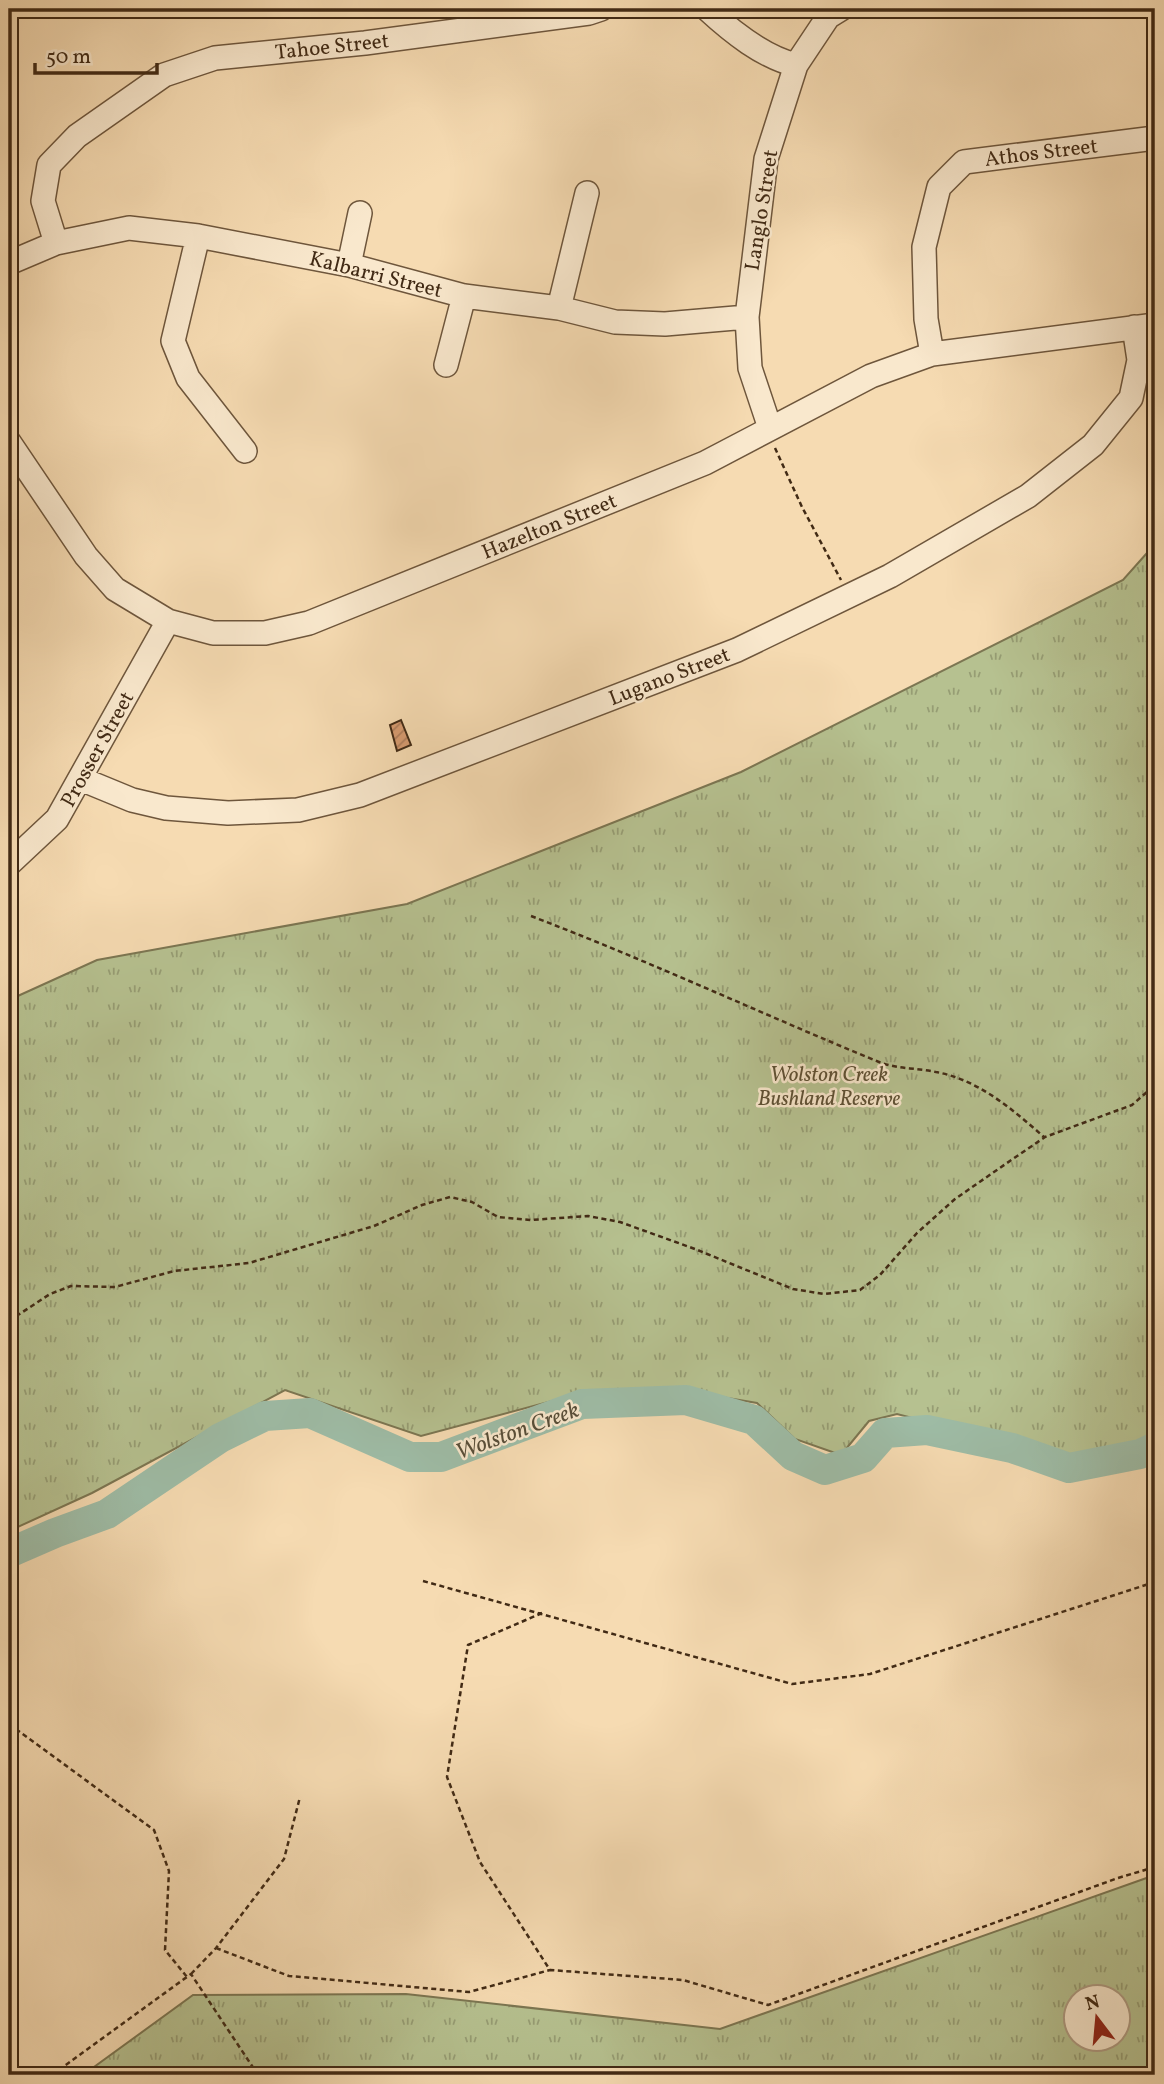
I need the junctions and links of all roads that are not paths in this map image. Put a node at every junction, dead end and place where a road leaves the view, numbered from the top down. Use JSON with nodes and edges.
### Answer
{"nodes":[{"id":1,"x":601,"y":9,"type":"edge"},
{"id":2,"x":707,"y":9,"type":"edge"},
{"id":3,"x":841,"y":9,"type":"edge"},
{"id":4,"x":796,"y":65,"type":"junction"},
{"id":5,"x":1155,"y":138,"type":"edge"},
{"id":6,"x":587,"y":193,"type":"dead end"},
{"id":7,"x":360,"y":213,"type":"dead end"},
{"id":8,"x":198,"y":236,"type":"junction"},
{"id":9,"x":56,"y":243,"type":"junction"},
{"id":10,"x":9,"y":263,"type":"edge"},
{"id":11,"x":349,"y":265,"type":"junction"},
{"id":12,"x":464,"y":296,"type":"junction"},
{"id":13,"x":559,"y":308,"type":"junction"},
{"id":14,"x":747,"y":317,"type":"junction"},
{"id":15,"x":1145,"y":326,"type":"edge"},
{"id":16,"x":932,"y":354,"type":"junction"},
{"id":17,"x":446,"y":365,"type":"dead end"},
{"id":18,"x":769,"y":428,"type":"junction"},
{"id":19,"x":9,"y":442,"type":"edge"},
{"id":20,"x":245,"y":451,"type":"dead end"},
{"id":21,"x":168,"y":621,"type":"junction"},
{"id":22,"x":81,"y":779,"type":"junction"},
{"id":23,"x":9,"y":864,"type":"edge"}],
"edges":[{"from":1,"to":9,"type":"street","name":"Tahoe Street"},
{"from":2,"to":4,"type":"street"},
{"from":3,"to":4,"type":"street","name":"Langlo Street"},
{"from":4,"to":14,"type":"street","name":"Langlo Street"},
{"from":5,"to":16,"type":"street","name":"Athos Street"},
{"from":6,"to":13,"type":"street"},
{"from":7,"to":11,"type":"street"},
{"from":8,"to":9,"type":"street","name":"Kalbarri Street"},
{"from":8,"to":11,"type":"street","name":"Kalbarri Street"},
{"from":8,"to":20,"type":"street"},
{"from":9,"to":10,"type":"street","name":"Kalbarri Street"},
{"from":11,"to":12,"type":"street","name":"Kalbarri Street"},
{"from":12,"to":13,"type":"street","name":"Kalbarri Street"},
{"from":12,"to":17,"type":"street"},
{"from":13,"to":14,"type":"street","name":"Kalbarri Street"},
{"from":14,"to":18,"type":"street","name":"Langlo Street"},
{"from":15,"to":16,"type":"street","name":"Hazelton Street"},
{"from":15,"to":22,"type":"street","name":"Lugano Street"},
{"from":16,"to":18,"type":"street","name":"Hazelton Street"},
{"from":18,"to":21,"type":"street","name":"Hazelton Street"},
{"from":19,"to":21,"type":"street","name":"Hazelton Street"},
{"from":21,"to":22,"type":"street","name":"Prosser Street"},
{"from":22,"to":23,"type":"street","name":"Prosser Street"}]}
